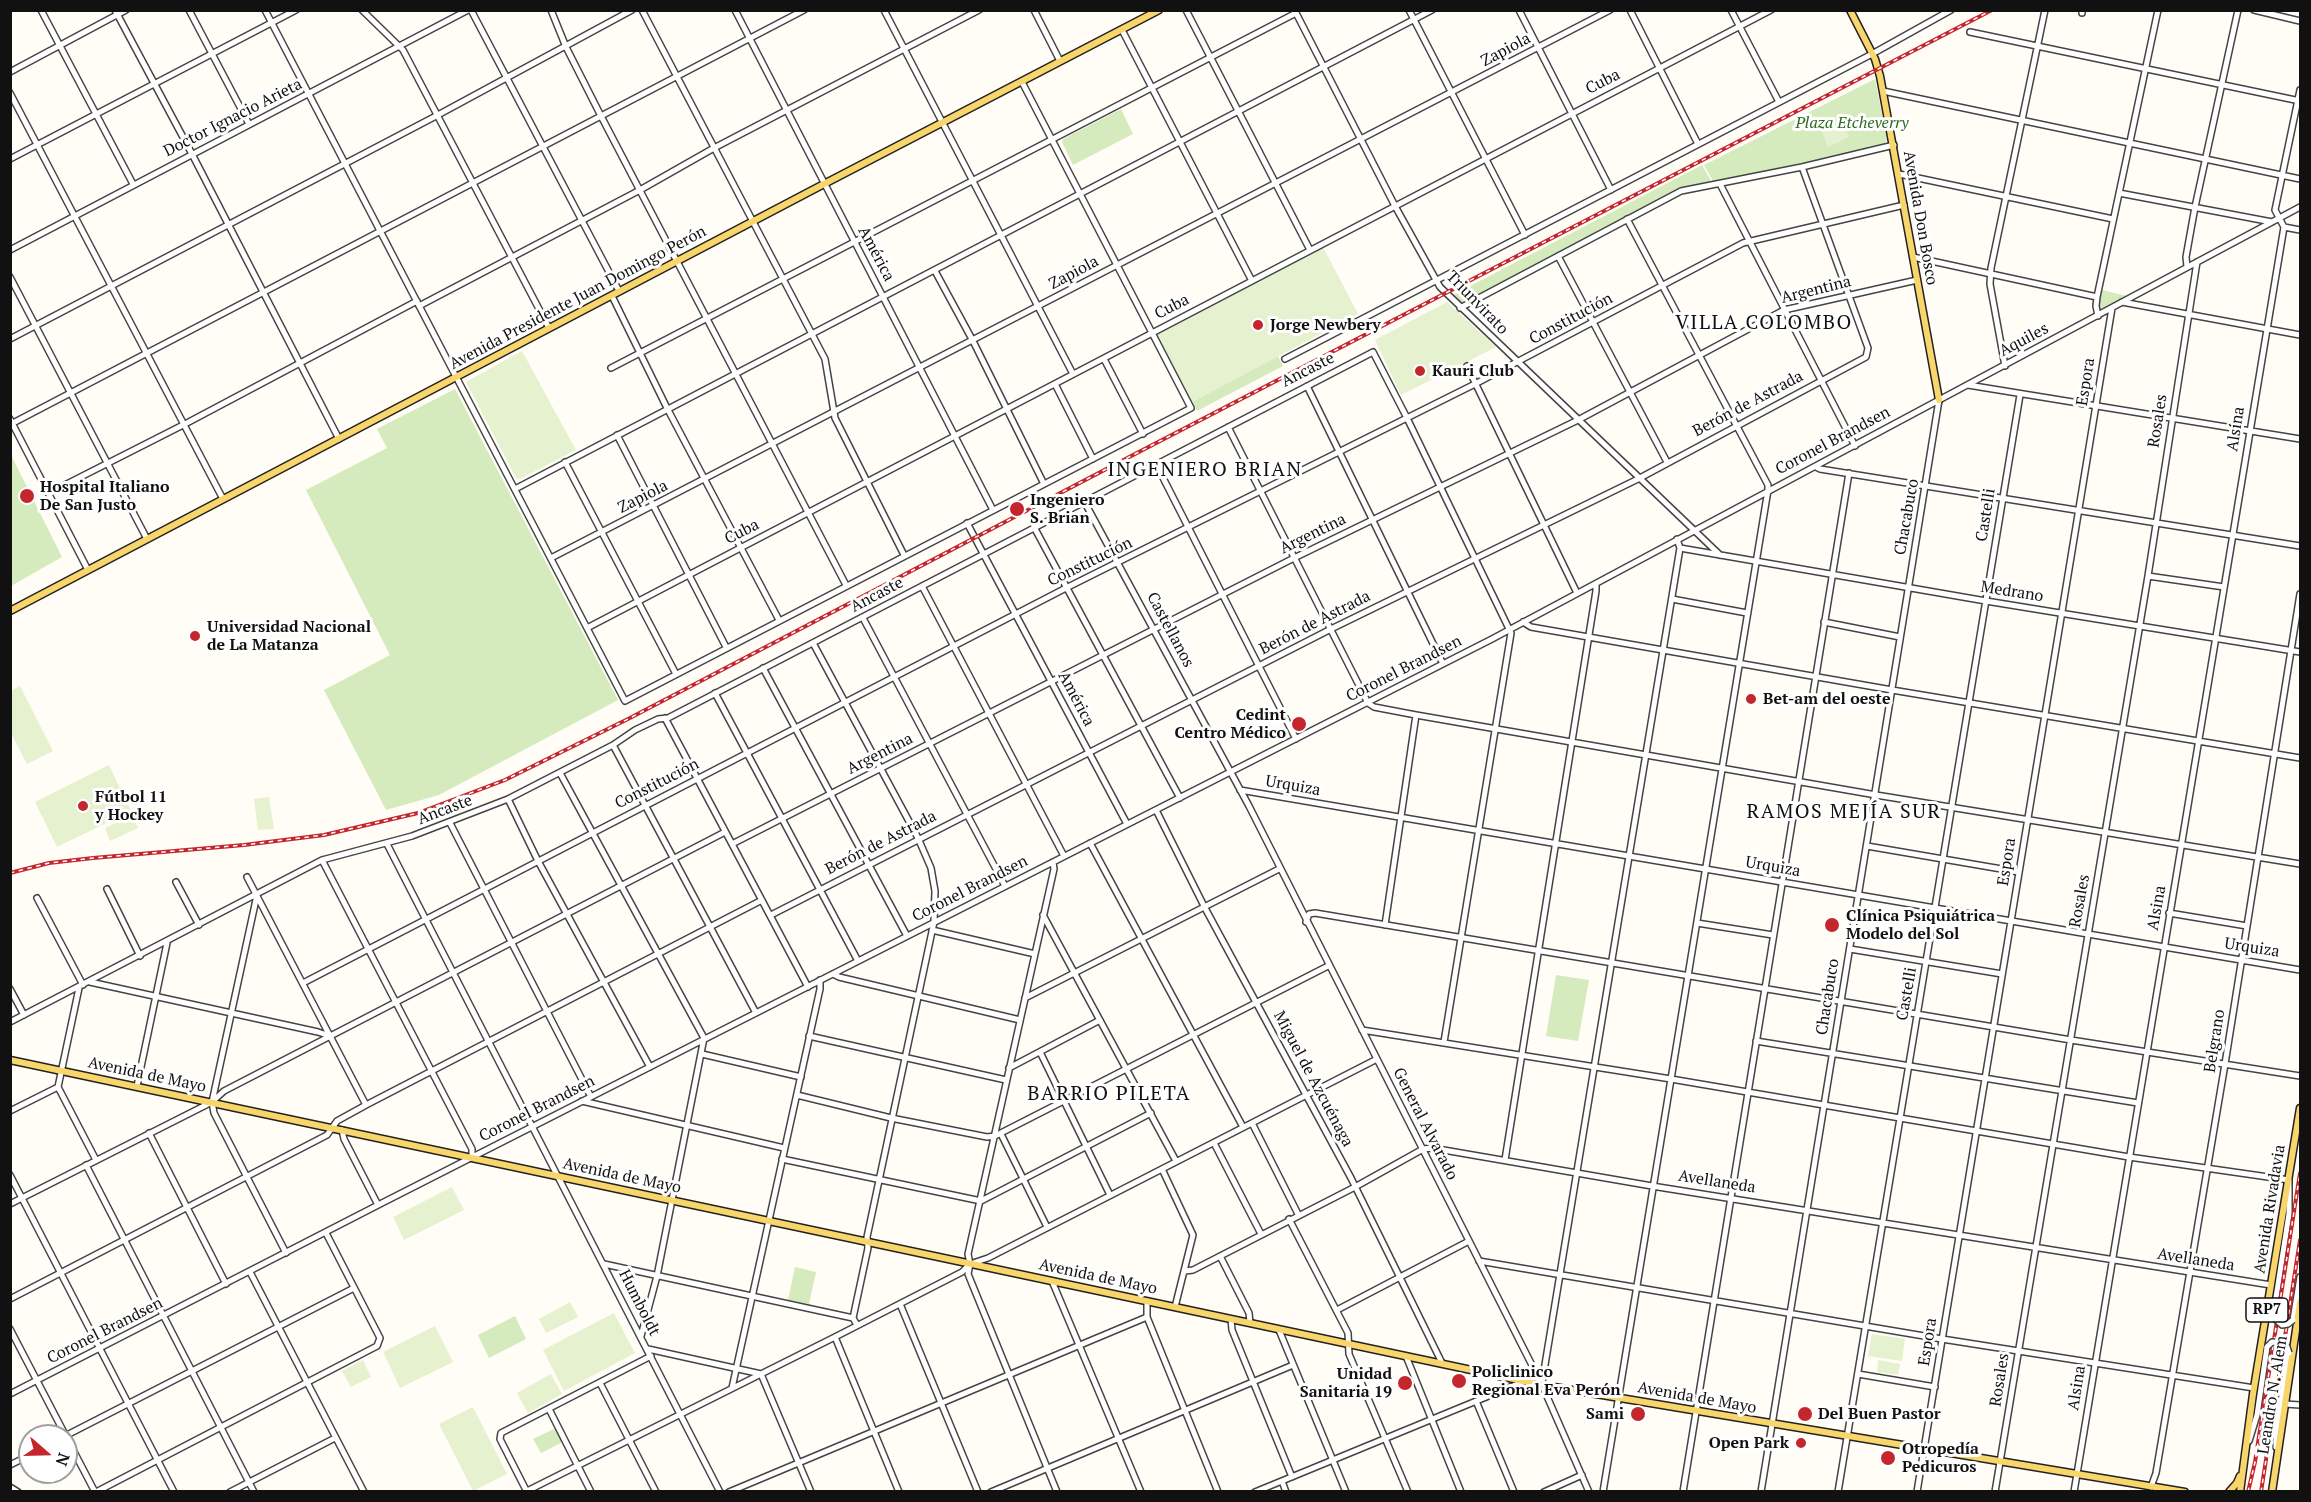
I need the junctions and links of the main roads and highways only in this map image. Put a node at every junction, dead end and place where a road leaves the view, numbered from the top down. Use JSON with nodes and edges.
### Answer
{"nodes":[{"id":1,"x":1160,"y":10,"type":"edge"},
{"id":2,"x":1850,"y":10,"type":"edge"},
{"id":3,"x":1939,"y":400,"type":"road end"},
{"id":4,"x":10,"y":611,"type":"edge"},
{"id":5,"x":10,"y":1059,"type":"edge"},
{"id":6,"x":2301,"y":1108,"type":"edge"},
{"id":7,"x":2301,"y":1303,"type":"edge"},
{"id":8,"x":2241,"y":1472,"type":"junction"},
{"id":9,"x":2150,"y":1489,"type":"edge"},
{"id":10,"x":2185,"y":1491,"type":"edge"},
{"id":11,"x":2229,"y":1491,"type":"edge"},
{"id":12,"x":2240,"y":1491,"type":"edge"},
{"id":13,"x":2272,"y":1491,"type":"edge"}],
"edges":[{"from":1,"to":4,"type":"main road","name":"Avenida Presidente Juan Domingo Perón"},
{"from":2,"to":3,"type":"main road","name":"Avenida Don Bosco"},
{"from":5,"to":9,"type":"main road","name":"Avenida de Mayo"},
{"from":6,"to":8,"type":"main road","name":"Avenida Rivadavia","number":"RP7"},
{"from":7,"to":13,"type":"main road","name":"Leandro N. Alem"},
{"from":8,"to":11,"type":"main road"},
{"from":8,"to":12,"type":"main road","name":"Avenida Rivadavia","number":"RP7"},
{"from":9,"to":10,"type":"main road","name":"Avenida de Mayo"}]}
